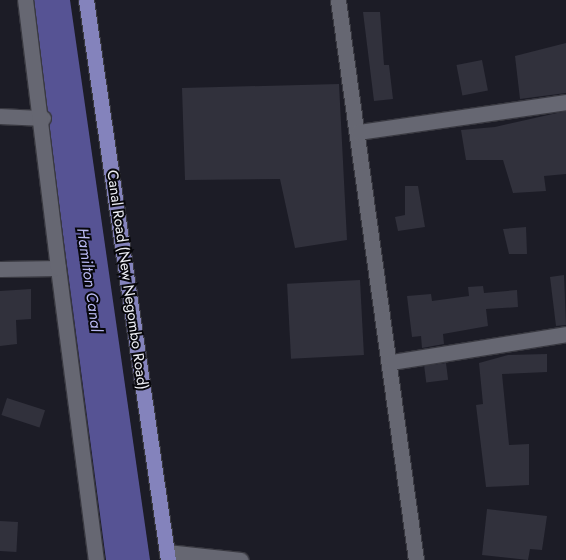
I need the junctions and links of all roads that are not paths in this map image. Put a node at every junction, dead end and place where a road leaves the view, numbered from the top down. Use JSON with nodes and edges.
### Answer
{"nodes":[{"id":1,"x":24,"y":0,"type":"edge"},
{"id":2,"x":86,"y":0,"type":"edge"},
{"id":3,"x":338,"y":0,"type":"edge"},
{"id":4,"x":566,"y":102,"type":"edge"},
{"id":5,"x":0,"y":116,"type":"edge"},
{"id":6,"x":43,"y":118,"type":"junction"},
{"id":7,"x":358,"y":132,"type":"junction"},
{"id":8,"x":58,"y":268,"type":"junction"},
{"id":9,"x":0,"y":269,"type":"edge"},
{"id":10,"x":566,"y":334,"type":"edge"},
{"id":11,"x":392,"y":362,"type":"junction"},
{"id":12,"x":167,"y":556,"type":"edge"},
{"id":13,"x":96,"y":560,"type":"edge"},
{"id":14,"x":241,"y":560,"type":"edge"},
{"id":15,"x":416,"y":560,"type":"edge"}],
"edges":[{"from":1,"to":6,"type":"street"},
{"from":2,"to":12,"type":"main road","name":"Canal Road (New Negombo Road)"},
{"from":3,"to":7,"type":"street"},
{"from":4,"to":7,"type":"street"},
{"from":5,"to":6,"type":"street"},
{"from":6,"to":8,"type":"street"},
{"from":7,"to":11,"type":"street"},
{"from":8,"to":9,"type":"street"},
{"from":8,"to":13,"type":"street"},
{"from":10,"to":11,"type":"street"},
{"from":11,"to":15,"type":"street"},
{"from":12,"to":14,"type":"street"}]}
